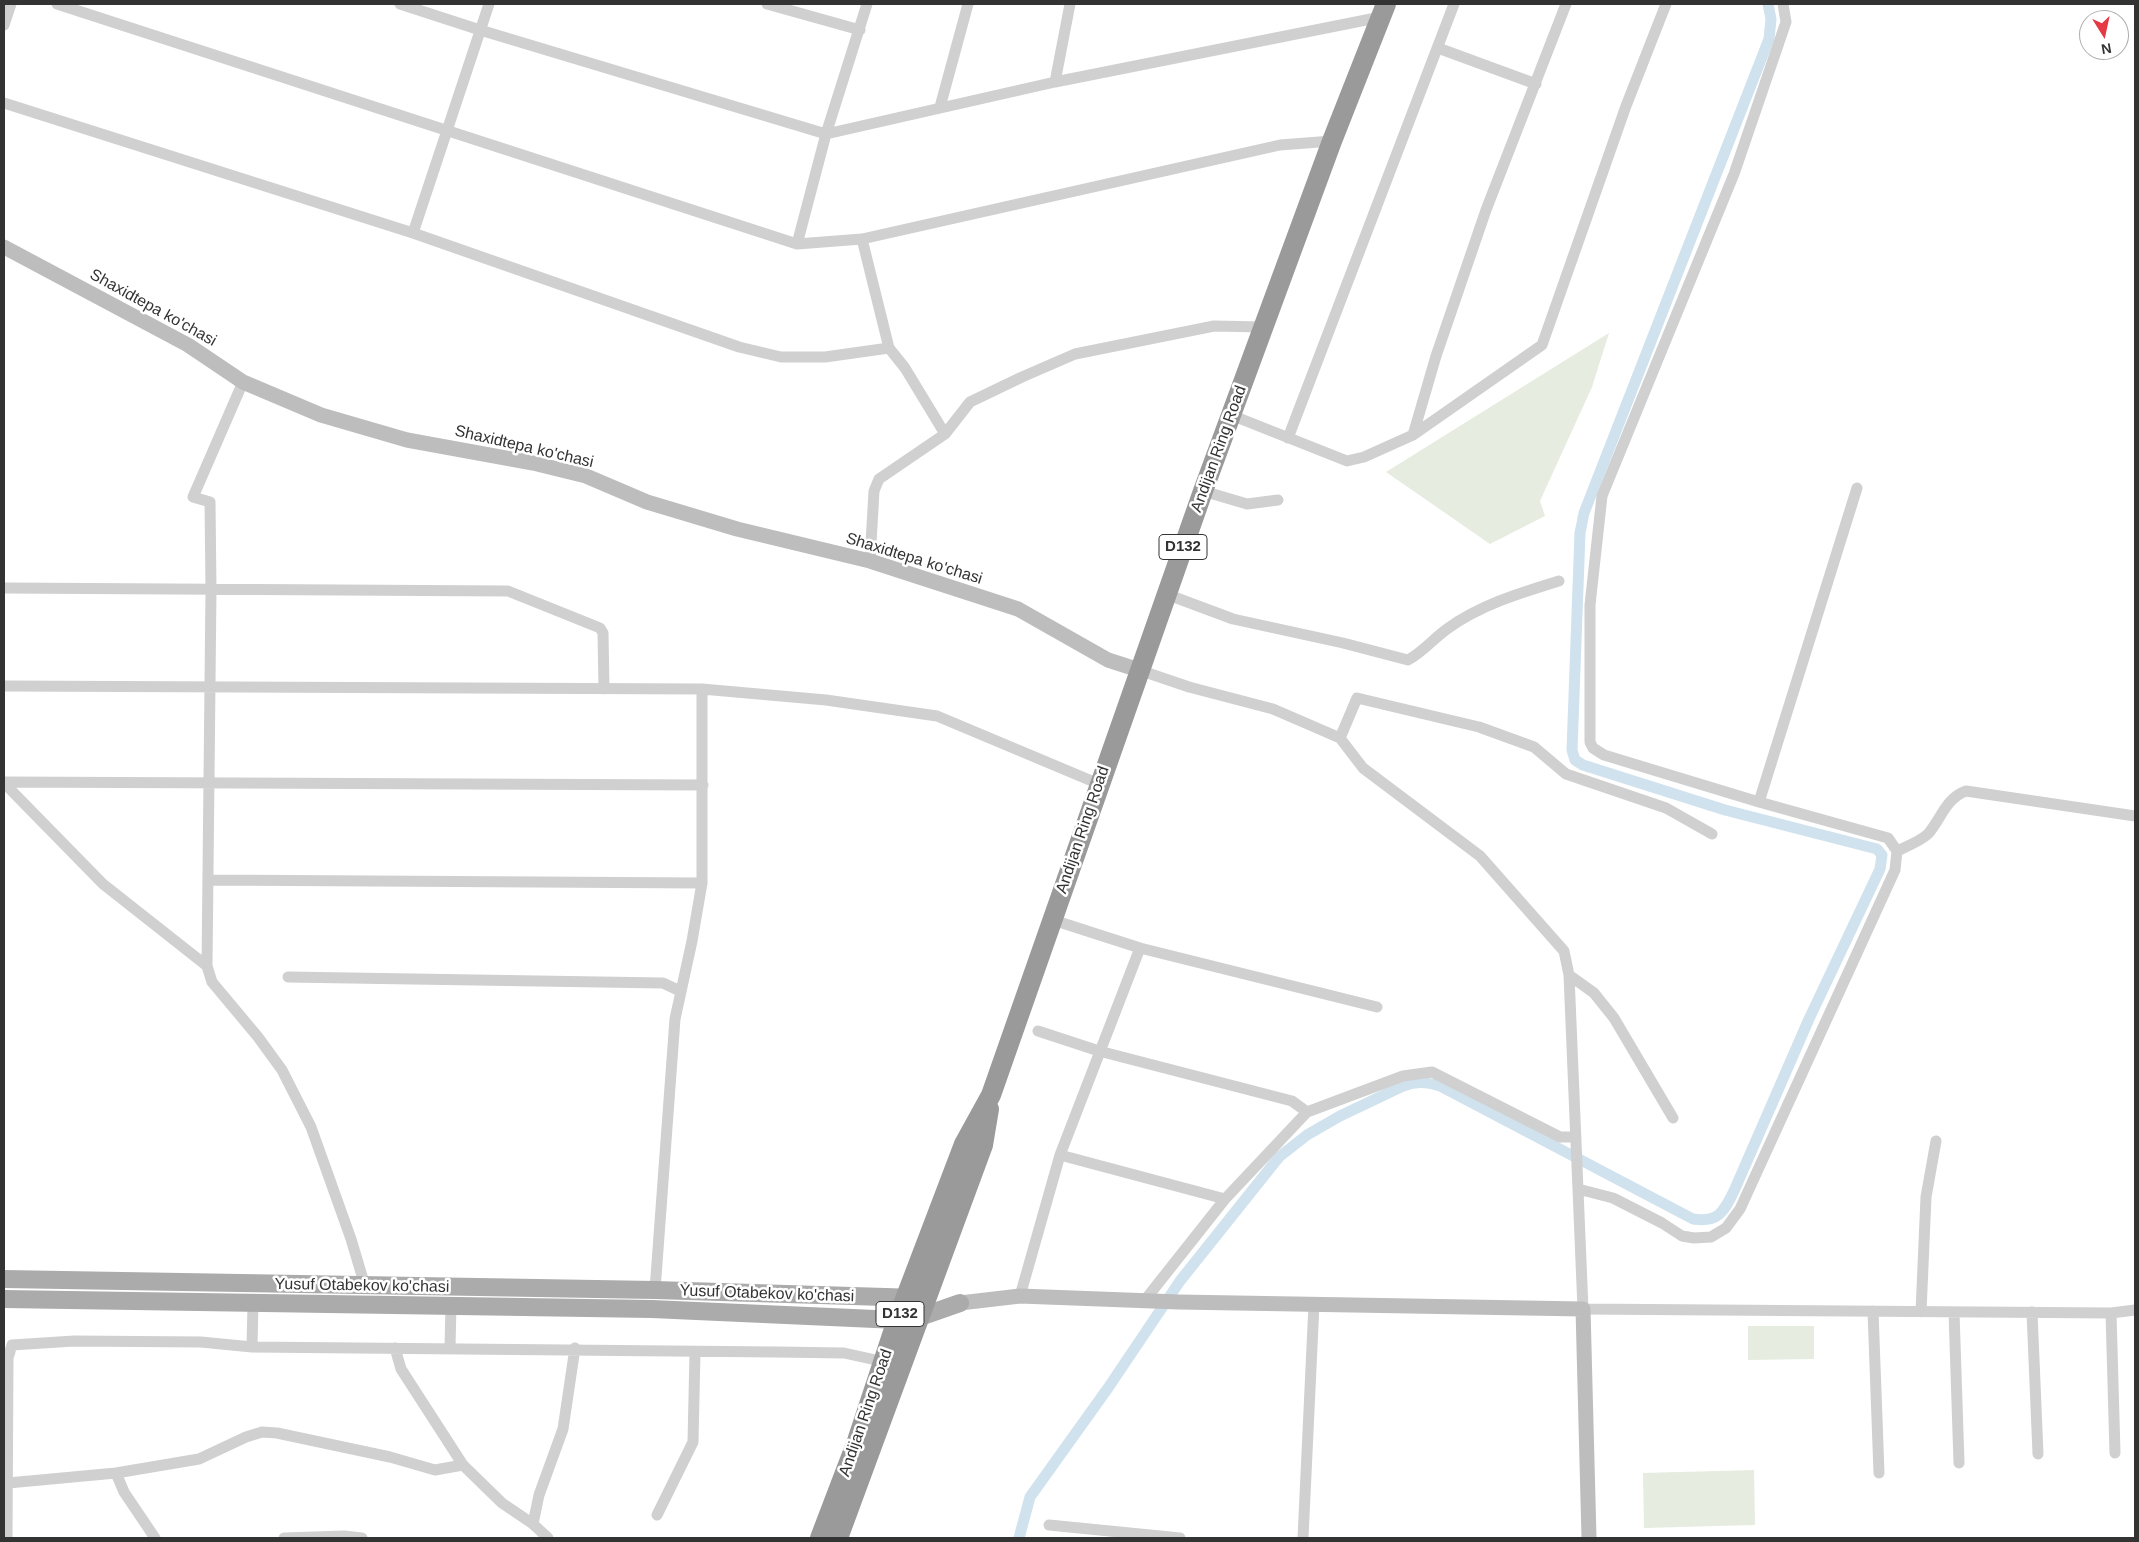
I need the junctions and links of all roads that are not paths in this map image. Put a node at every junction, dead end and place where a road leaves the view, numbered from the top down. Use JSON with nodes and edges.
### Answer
{"nodes":[{"id":1,"x":11,"y":4,"type":"edge"},
{"id":2,"x":58,"y":4,"type":"edge"},
{"id":3,"x":400,"y":4,"type":"edge"},
{"id":4,"x":488,"y":4,"type":"edge"},
{"id":5,"x":767,"y":4,"type":"edge"},
{"id":6,"x":868,"y":4,"type":"edge"},
{"id":7,"x":968,"y":4,"type":"edge"},
{"id":8,"x":1070,"y":4,"type":"edge"},
{"id":9,"x":1454,"y":4,"type":"edge"},
{"id":10,"x":1566,"y":4,"type":"edge"},
{"id":11,"x":1666,"y":4,"type":"edge"},
{"id":12,"x":1783,"y":4,"type":"edge"},
{"id":13,"x":1384,"y":10,"type":"edge"},
{"id":14,"x":4,"y":25,"type":"edge"},
{"id":15,"x":480,"y":30,"type":"junction"},
{"id":16,"x":860,"y":30,"type":"junction"},
{"id":17,"x":1438,"y":48,"type":"junction"},
{"id":18,"x":1055,"y":82,"type":"junction"},
{"id":19,"x":1536,"y":84,"type":"junction"},
{"id":20,"x":4,"y":103,"type":"edge"},
{"id":21,"x":940,"y":107,"type":"junction"},
{"id":22,"x":447,"y":132,"type":"junction"},
{"id":23,"x":826,"y":134,"type":"junction"},
{"id":24,"x":1332,"y":140,"type":"junction"},
{"id":25,"x":413,"y":233,"type":"junction"},
{"id":26,"x":862,"y":238,"type":"junction"},
{"id":27,"x":797,"y":244,"type":"junction"},
{"id":28,"x":4,"y":247,"type":"edge"},
{"id":29,"x":1263,"y":326,"type":"junction"},
{"id":30,"x":889,"y":348,"type":"junction"},
{"id":31,"x":243,"y":382,"type":"junction"},
{"id":32,"x":1231,"y":415,"type":"junction"},
{"id":33,"x":946,"y":434,"type":"junction"},
{"id":34,"x":1413,"y":435,"type":"junction"},
{"id":35,"x":1288,"y":438,"type":"junction"},
{"id":36,"x":1857,"y":488,"type":"dead end"},
{"id":37,"x":1203,"y":492,"type":"junction"},
{"id":38,"x":1278,"y":500,"type":"dead end"},
{"id":39,"x":870,"y":561,"type":"junction"},
{"id":40,"x":1559,"y":581,"type":"dead end"},
{"id":41,"x":4,"y":588,"type":"edge"},
{"id":42,"x":211,"y":588,"type":"junction"},
{"id":43,"x":1166,"y":594,"type":"junction"},
{"id":44,"x":1139,"y":670,"type":"junction"},
{"id":45,"x":4,"y":686,"type":"edge"},
{"id":46,"x":210,"y":686,"type":"junction"},
{"id":47,"x":604,"y":689,"type":"junction"},
{"id":48,"x":702,"y":689,"type":"junction"},
{"id":49,"x":1340,"y":738,"type":"junction"},
{"id":50,"x":4,"y":783,"type":"edge"},
{"id":51,"x":209,"y":783,"type":"junction"},
{"id":52,"x":1099,"y":784,"type":"junction"},
{"id":53,"x":703,"y":785,"type":"junction"},
{"id":54,"x":1760,"y":802,"type":"junction"},
{"id":55,"x":2135,"y":816,"type":"edge"},
{"id":56,"x":1712,"y":834,"type":"dead end"},
{"id":57,"x":1897,"y":851,"type":"junction"},
{"id":58,"x":208,"y":880,"type":"junction"},
{"id":59,"x":702,"y":883,"type":"junction"},
{"id":60,"x":1052,"y":920,"type":"junction"},
{"id":61,"x":1140,"y":948,"type":"junction"},
{"id":62,"x":207,"y":966,"type":"junction"},
{"id":63,"x":1569,"y":975,"type":"junction"},
{"id":64,"x":288,"y":977,"type":"dead end"},
{"id":65,"x":680,"y":991,"type":"junction"},
{"id":66,"x":1377,"y":1007,"type":"dead end"},
{"id":67,"x":1038,"y":1031,"type":"dead end"},
{"id":68,"x":1100,"y":1051,"type":"junction"},
{"id":69,"x":991,"y":1095,"type":"junction"},
{"id":70,"x":1307,"y":1112,"type":"junction"},
{"id":71,"x":1673,"y":1118,"type":"dead end"},
{"id":72,"x":1936,"y":1140,"type":"dead end"},
{"id":73,"x":1577,"y":1142,"type":"junction"},
{"id":74,"x":1060,"y":1155,"type":"junction"},
{"id":75,"x":1578,"y":1184,"type":"junction"},
{"id":76,"x":1225,"y":1200,"type":"junction"},
{"id":77,"x":4,"y":1279,"type":"edge"},
{"id":78,"x":365,"y":1286,"type":"junction"},
{"id":79,"x":655,"y":1290,"type":"junction"},
{"id":80,"x":1020,"y":1296,"type":"junction"},
{"id":81,"x":906,"y":1298,"type":"junction"},
{"id":82,"x":927,"y":1298,"type":"junction"},
{"id":83,"x":4,"y":1299,"type":"edge"},
{"id":84,"x":1148,"y":1300,"type":"junction"},
{"id":85,"x":253,"y":1302,"type":"junction"},
{"id":86,"x":960,"y":1303,"type":"junction"},
{"id":87,"x":1314,"y":1304,"type":"junction"},
{"id":88,"x":451,"y":1306,"type":"junction"},
{"id":89,"x":1583,"y":1310,"type":"junction"},
{"id":90,"x":2135,"y":1310,"type":"edge"},
{"id":91,"x":1873,"y":1311,"type":"junction"},
{"id":92,"x":1921,"y":1312,"type":"junction"},
{"id":93,"x":1954,"y":1312,"type":"junction"},
{"id":94,"x":2032,"y":1312,"type":"junction"},
{"id":95,"x":2111,"y":1313,"type":"junction"},
{"id":96,"x":920,"y":1317,"type":"junction"},
{"id":97,"x":897,"y":1320,"type":"junction"},
{"id":98,"x":252,"y":1347,"type":"junction"},
{"id":99,"x":395,"y":1348,"type":"junction"},
{"id":100,"x":450,"y":1348,"type":"junction"},
{"id":101,"x":575,"y":1348,"type":"junction"},
{"id":102,"x":695,"y":1352,"type":"junction"},
{"id":103,"x":6,"y":1356,"type":"edge"},
{"id":104,"x":884,"y":1362,"type":"junction"},
{"id":105,"x":2115,"y":1452,"type":"dead end"},
{"id":106,"x":2038,"y":1454,"type":"dead end"},
{"id":107,"x":1960,"y":1463,"type":"dead end"},
{"id":108,"x":462,"y":1465,"type":"junction"},
{"id":109,"x":116,"y":1473,"type":"junction"},
{"id":110,"x":1880,"y":1473,"type":"dead end"},
{"id":111,"x":8,"y":1483,"type":"junction"},
{"id":112,"x":657,"y":1515,"type":"dead end"},
{"id":113,"x":533,"y":1524,"type":"junction"},
{"id":114,"x":1049,"y":1525,"type":"dead end"},
{"id":115,"x":7,"y":1538,"type":"edge"},
{"id":116,"x":155,"y":1538,"type":"edge"},
{"id":117,"x":284,"y":1538,"type":"edge"},
{"id":118,"x":362,"y":1538,"type":"edge"},
{"id":119,"x":548,"y":1538,"type":"edge"},
{"id":120,"x":820,"y":1538,"type":"edge"},
{"id":121,"x":838,"y":1538,"type":"edge"},
{"id":122,"x":1180,"y":1538,"type":"edge"},
{"id":123,"x":1303,"y":1538,"type":"edge"},
{"id":124,"x":1589,"y":1538,"type":"edge"}],
"edges":[{"from":1,"to":14,"type":"street"},
{"from":2,"to":22,"type":"street"},
{"from":3,"to":15,"type":"street"},
{"from":4,"to":15,"type":"street"},
{"from":5,"to":16,"type":"street"},
{"from":6,"to":16,"type":"street"},
{"from":7,"to":21,"type":"street"},
{"from":8,"to":18,"type":"street"},
{"from":9,"to":17,"type":"street"},
{"from":10,"to":19,"type":"street"},
{"from":11,"to":34,"type":"street"},
{"from":12,"to":54,"type":"street"},
{"from":13,"to":18,"type":"street"},
{"from":13,"to":24,"type":"highway","name":"Andijan Ring Road","number":"D132"},
{"from":15,"to":22,"type":"street"},
{"from":15,"to":23,"type":"street"},
{"from":16,"to":23,"type":"street"},
{"from":17,"to":19,"type":"street"},
{"from":17,"to":35,"type":"street"},
{"from":18,"to":21,"type":"street"},
{"from":19,"to":34,"type":"street"},
{"from":20,"to":25,"type":"street"},
{"from":21,"to":23,"type":"street"},
{"from":22,"to":25,"type":"street"},
{"from":22,"to":27,"type":"street"},
{"from":23,"to":27,"type":"street"},
{"from":24,"to":26,"type":"street"},
{"from":24,"to":29,"type":"highway","name":"Andijan Ring Road","number":"D132"},
{"from":25,"to":30,"type":"street"},
{"from":26,"to":27,"type":"street"},
{"from":26,"to":30,"type":"street"},
{"from":28,"to":31,"type":"street","name":"Shaxidtepa ko'chasi"},
{"from":29,"to":32,"type":"highway","name":"Andijan Ring Road","number":"D132"},
{"from":29,"to":33,"type":"street"},
{"from":30,"to":33,"type":"street"},
{"from":31,"to":39,"type":"street","name":"Shaxidtepa ko'chasi"},
{"from":31,"to":42,"type":"street"},
{"from":32,"to":35,"type":"street"},
{"from":32,"to":37,"type":"highway","name":"Andijan Ring Road","number":"D132"},
{"from":33,"to":39,"type":"street"},
{"from":34,"to":35,"type":"street"},
{"from":36,"to":54,"type":"street"},
{"from":37,"to":38,"type":"street"},
{"from":37,"to":43,"type":"highway","name":"Andijan Ring Road","number":"D132"},
{"from":39,"to":44,"type":"street","name":"Shaxidtepa ko'chasi"},
{"from":40,"to":43,"type":"street"},
{"from":41,"to":42,"type":"street"},
{"from":42,"to":46,"type":"street"},
{"from":42,"to":47,"type":"street"},
{"from":43,"to":44,"type":"highway","name":"Andijan Ring Road","number":"D132"},
{"from":44,"to":49,"type":"street"},
{"from":44,"to":52,"type":"highway","name":"Andijan Ring Road","number":"D132"},
{"from":45,"to":46,"type":"street"},
{"from":46,"to":47,"type":"street"},
{"from":46,"to":51,"type":"street"},
{"from":47,"to":48,"type":"street"},
{"from":48,"to":52,"type":"street"},
{"from":48,"to":53,"type":"street"},
{"from":49,"to":56,"type":"street"},
{"from":49,"to":63,"type":"street"},
{"from":50,"to":51,"type":"street"},
{"from":50,"to":62,"type":"street"},
{"from":51,"to":53,"type":"street"},
{"from":51,"to":58,"type":"street"},
{"from":52,"to":60,"type":"highway","name":"Andijan Ring Road","number":"D132"},
{"from":53,"to":59,"type":"street"},
{"from":54,"to":57,"type":"street"},
{"from":55,"to":57,"type":"street"},
{"from":57,"to":75,"type":"street"},
{"from":58,"to":59,"type":"street"},
{"from":58,"to":62,"type":"street"},
{"from":59,"to":65,"type":"street"},
{"from":60,"to":61,"type":"street"},
{"from":60,"to":69,"type":"highway","name":"Andijan Ring Road","number":"D132"},
{"from":61,"to":66,"type":"street"},
{"from":61,"to":68,"type":"street"},
{"from":62,"to":78,"type":"street"},
{"from":63,"to":71,"type":"street"},
{"from":63,"to":73,"type":"street"},
{"from":64,"to":65,"type":"street"},
{"from":65,"to":79,"type":"street"},
{"from":67,"to":68,"type":"street"},
{"from":68,"to":70,"type":"street"},
{"from":68,"to":74,"type":"street"},
{"from":69,"to":81,"type":"highway","name":"Andijan Ring Road","number":"D132"},
{"from":69,"to":82,"type":"highway","name":"Andijan Ring Road","number":"D132"},
{"from":70,"to":73,"type":"street"},
{"from":70,"to":76,"type":"street"},
{"from":72,"to":92,"type":"street"},
{"from":73,"to":75,"type":"street"},
{"from":74,"to":76,"type":"street"},
{"from":74,"to":80,"type":"street"},
{"from":75,"to":89,"type":"street"},
{"from":76,"to":84,"type":"street"},
{"from":77,"to":78,"type":"main road","name":"Yusuf Otabekov ko'chasi"},
{"from":78,"to":79,"type":"main road","name":"Yusuf Otabekov ko'chasi"},
{"from":79,"to":81,"type":"main road","name":"Yusuf Otabekov ko'chasi"},
{"from":80,"to":84,"type":"street"},
{"from":80,"to":86,"type":"street"},
{"from":81,"to":82,"type":"main road","name":"Yusuf Otabekov ko'chasi"},
{"from":81,"to":97,"type":"highway","name":"Andijan Ring Road","number":"D132"},
{"from":82,"to":86,"type":"main road","name":"Yusuf Otabekov ko'chasi"},
{"from":82,"to":96,"type":"highway","name":"Andijan Ring Road","number":"D132"},
{"from":83,"to":85,"type":"main road","name":"Yusuf Otabekov ko'chasi"},
{"from":84,"to":87,"type":"street"},
{"from":85,"to":88,"type":"main road","name":"Yusuf Otabekov ko'chasi"},
{"from":85,"to":98,"type":"street"},
{"from":86,"to":96,"type":"main road","name":"Yusuf Otabekov ko'chasi"},
{"from":87,"to":89,"type":"street"},
{"from":87,"to":123,"type":"street"},
{"from":88,"to":97,"type":"main road","name":"Yusuf Otabekov ko'chasi"},
{"from":88,"to":100,"type":"street"},
{"from":89,"to":91,"type":"street"},
{"from":89,"to":124,"type":"street"},
{"from":90,"to":95,"type":"street"},
{"from":91,"to":92,"type":"street"},
{"from":91,"to":110,"type":"street"},
{"from":92,"to":93,"type":"street"},
{"from":93,"to":94,"type":"street"},
{"from":93,"to":107,"type":"street"},
{"from":94,"to":95,"type":"street"},
{"from":94,"to":106,"type":"street"},
{"from":95,"to":105,"type":"street"},
{"from":96,"to":97,"type":"main road","name":"Yusuf Otabekov ko'chasi"},
{"from":96,"to":121,"type":"highway","name":"Andijan Ring Road","number":"D132"},
{"from":97,"to":104,"type":"highway","name":"Andijan Ring Road","number":"D132"},
{"from":98,"to":99,"type":"street"},
{"from":98,"to":103,"type":"street"},
{"from":99,"to":100,"type":"street"},
{"from":99,"to":108,"type":"street"},
{"from":100,"to":101,"type":"street"},
{"from":101,"to":102,"type":"street"},
{"from":101,"to":113,"type":"street"},
{"from":102,"to":104,"type":"street"},
{"from":102,"to":112,"type":"street"},
{"from":103,"to":111,"type":"street"},
{"from":104,"to":120,"type":"highway","name":"Andijan Ring Road","number":"D132"},
{"from":108,"to":109,"type":"street"},
{"from":108,"to":113,"type":"street"},
{"from":109,"to":111,"type":"street"},
{"from":109,"to":116,"type":"street"},
{"from":111,"to":115,"type":"street"},
{"from":113,"to":119,"type":"street"},
{"from":114,"to":122,"type":"street"},
{"from":117,"to":118,"type":"street"}]}
